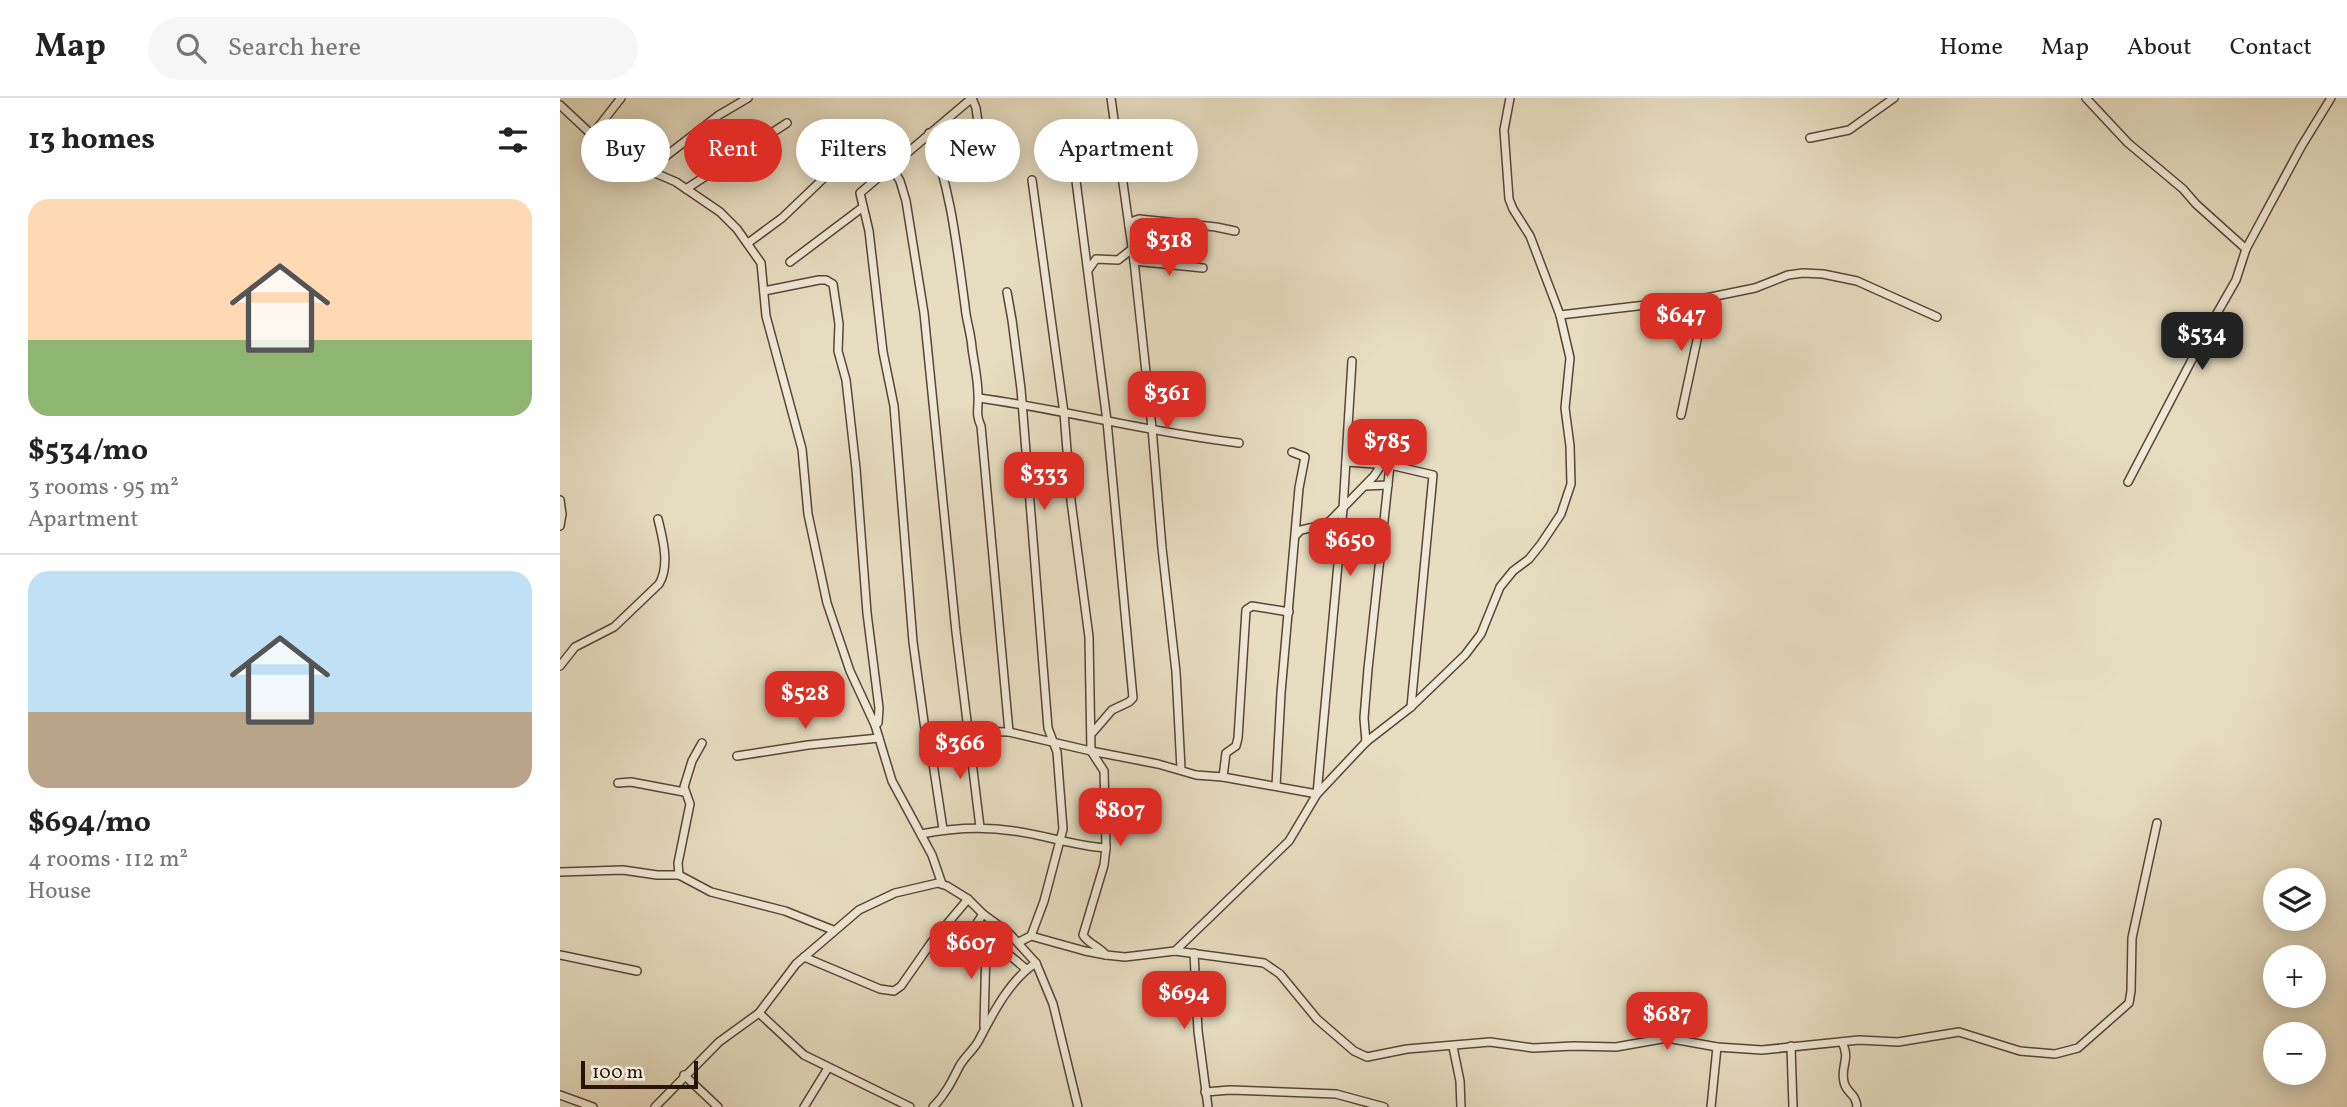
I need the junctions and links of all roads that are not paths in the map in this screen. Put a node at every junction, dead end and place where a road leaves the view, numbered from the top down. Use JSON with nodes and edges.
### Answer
{"nodes":[{"id":1,"x":621,"y":98,"type":"edge"},
{"id":2,"x":748,"y":98,"type":"edge"},
{"id":3,"x":972,"y":98,"type":"edge"},
{"id":4,"x":1111,"y":98,"type":"edge"},
{"id":5,"x":1510,"y":98,"type":"edge"},
{"id":6,"x":1894,"y":98,"type":"edge"},
{"id":7,"x":2087,"y":98,"type":"edge"},
{"id":8,"x":2100,"y":98,"type":"edge"},
{"id":9,"x":2331,"y":98,"type":"edge"},
{"id":10,"x":561,"y":101,"type":"edge"},
{"id":11,"x":2094,"y":107,"type":"junction"},
{"id":12,"x":605,"y":119,"type":"edge"},
{"id":13,"x":946,"y":119,"type":"edge"},
{"id":14,"x":978,"y":119,"type":"edge"},
{"id":15,"x":581,"y":123,"type":"edge"},
{"id":16,"x":787,"y":123,"type":"dead end"},
{"id":17,"x":925,"y":137,"type":"edge"},
{"id":18,"x":1810,"y":138,"type":"dead end"},
{"id":19,"x":911,"y":150,"type":"edge"},
{"id":20,"x":670,"y":153,"type":"edge"},
{"id":21,"x":1032,"y":180,"type":"dead end"},
{"id":22,"x":670,"y":181,"type":"edge"},
{"id":23,"x":820,"y":182,"type":"edge"},
{"id":24,"x":872,"y":182,"type":"edge"},
{"id":25,"x":900,"y":182,"type":"edge"},
{"id":26,"x":944,"y":182,"type":"edge"},
{"id":27,"x":1075,"y":182,"type":"edge"},
{"id":28,"x":686,"y":189,"type":"junction"},
{"id":29,"x":863,"y":207,"type":"junction"},
{"id":30,"x":1129,"y":225,"type":"junction"},
{"id":31,"x":1235,"y":231,"type":"dead end"},
{"id":32,"x":748,"y":243,"type":"junction"},
{"id":33,"x":1132,"y":249,"type":"junction"},
{"id":34,"x":2246,"y":249,"type":"junction"},
{"id":35,"x":1134,"y":261,"type":"junction"},
{"id":36,"x":790,"y":262,"type":"dead end"},
{"id":37,"x":1203,"y":268,"type":"dead end"},
{"id":38,"x":1088,"y":270,"type":"junction"},
{"id":39,"x":764,"y":291,"type":"junction"},
{"id":40,"x":1007,"y":292,"type":"dead end"},
{"id":41,"x":1706,"y":298,"type":"junction"},
{"id":42,"x":1560,"y":315,"type":"junction"},
{"id":43,"x":1937,"y":317,"type":"dead end"},
{"id":44,"x":1352,"y":361,"type":"dead end"},
{"id":45,"x":979,"y":398,"type":"junction"},
{"id":46,"x":1021,"y":404,"type":"junction"},
{"id":47,"x":1064,"y":413,"type":"junction"},
{"id":48,"x":1681,"y":415,"type":"dead end"},
{"id":49,"x":1107,"y":421,"type":"junction"},
{"id":50,"x":1152,"y":428,"type":"junction"},
{"id":51,"x":1239,"y":443,"type":"dead end"},
{"id":52,"x":1292,"y":452,"type":"dead end"},
{"id":53,"x":1346,"y":462,"type":"junction"},
{"id":54,"x":1386,"y":465,"type":"junction"},
{"id":55,"x":2128,"y":482,"type":"dead end"},
{"id":56,"x":1388,"y":485,"type":"junction"},
{"id":57,"x":1365,"y":486,"type":"junction"},
{"id":58,"x":560,"y":500,"type":"edge"},
{"id":59,"x":1343,"y":509,"type":"junction"},
{"id":60,"x":658,"y":519,"type":"dead end"},
{"id":61,"x":560,"y":526,"type":"edge"},
{"id":62,"x":1297,"y":534,"type":"junction"},
{"id":63,"x":1289,"y":612,"type":"junction"},
{"id":64,"x":560,"y":666,"type":"edge"},
{"id":65,"x":1411,"y":707,"type":"junction"},
{"id":66,"x":875,"y":725,"type":"junction"},
{"id":67,"x":967,"y":731,"type":"junction"},
{"id":68,"x":1009,"y":732,"type":"junction"},
{"id":69,"x":1093,"y":733,"type":"junction"},
{"id":70,"x":879,"y":738,"type":"junction"},
{"id":71,"x":1052,"y":740,"type":"junction"},
{"id":72,"x":1366,"y":742,"type":"junction"},
{"id":73,"x":702,"y":743,"type":"dead end"},
{"id":74,"x":1091,"y":751,"type":"junction"},
{"id":75,"x":737,"y":756,"type":"dead end"},
{"id":76,"x":1181,"y":769,"type":"junction"},
{"id":77,"x":1223,"y":777,"type":"junction"},
{"id":78,"x":618,"y":783,"type":"dead end"},
{"id":79,"x":1276,"y":786,"type":"junction"},
{"id":80,"x":684,"y":792,"type":"junction"},
{"id":81,"x":1317,"y":794,"type":"junction"},
{"id":82,"x":2157,"y":823,"type":"dead end"},
{"id":83,"x":980,"y":827,"type":"junction"},
{"id":84,"x":943,"y":829,"type":"junction"},
{"id":85,"x":921,"y":834,"type":"junction"},
{"id":86,"x":1061,"y":842,"type":"junction"},
{"id":87,"x":1106,"y":848,"type":"junction"},
{"id":88,"x":560,"y":872,"type":"edge"},
{"id":89,"x":679,"y":875,"type":"junction"},
{"id":90,"x":942,"y":884,"type":"junction"},
{"id":91,"x":968,"y":899,"type":"junction"},
{"id":92,"x":983,"y":914,"type":"junction"},
{"id":93,"x":833,"y":930,"type":"junction"},
{"id":94,"x":982,"y":932,"type":"junction"},
{"id":95,"x":1031,"y":936,"type":"junction"},
{"id":96,"x":1019,"y":942,"type":"junction"},
{"id":97,"x":1175,"y":951,"type":"junction"},
{"id":98,"x":1194,"y":953,"type":"junction"},
{"id":99,"x":560,"y":955,"type":"edge"},
{"id":100,"x":1106,"y":955,"type":"junction"},
{"id":101,"x":804,"y":957,"type":"junction"},
{"id":102,"x":1036,"y":963,"type":"junction"},
{"id":103,"x":1026,"y":969,"type":"junction"},
{"id":104,"x":637,"y":971,"type":"dead end"},
{"id":105,"x":759,"y":1013,"type":"junction"},
{"id":106,"x":984,"y":1027,"type":"junction"},
{"id":107,"x":1842,"y":1042,"type":"junction"},
{"id":108,"x":1791,"y":1046,"type":"junction"},
{"id":109,"x":1452,"y":1047,"type":"junction"},
{"id":110,"x":1717,"y":1047,"type":"junction"},
{"id":111,"x":828,"y":1068,"type":"junction"},
{"id":112,"x":684,"y":1076,"type":"junction"},
{"id":113,"x":1205,"y":1093,"type":"junction"},
{"id":114,"x":560,"y":1095,"type":"edge"},
{"id":115,"x":593,"y":1107,"type":"edge"},
{"id":116,"x":655,"y":1107,"type":"edge"},
{"id":117,"x":718,"y":1107,"type":"edge"},
{"id":118,"x":804,"y":1107,"type":"edge"},
{"id":119,"x":910,"y":1107,"type":"edge"},
{"id":120,"x":933,"y":1107,"type":"edge"},
{"id":121,"x":1078,"y":1107,"type":"edge"},
{"id":122,"x":1208,"y":1107,"type":"edge"},
{"id":123,"x":1384,"y":1107,"type":"edge"},
{"id":124,"x":1461,"y":1107,"type":"edge"},
{"id":125,"x":1711,"y":1107,"type":"edge"},
{"id":126,"x":1793,"y":1107,"type":"edge"},
{"id":127,"x":1857,"y":1107,"type":"edge"}],
"edges":[{"from":1,"to":12,"type":"street"},
{"from":2,"to":20,"type":"street"},
{"from":3,"to":13,"type":"street"},
{"from":3,"to":14,"type":"street"},
{"from":4,"to":30,"type":"street"},
{"from":5,"to":42,"type":"street"},
{"from":6,"to":18,"type":"street"},
{"from":7,"to":11,"type":"street"},
{"from":8,"to":11,"type":"street"},
{"from":9,"to":34,"type":"street"},
{"from":10,"to":15,"type":"street"},
{"from":11,"to":34,"type":"street"},
{"from":16,"to":28,"type":"street"},
{"from":17,"to":19,"type":"street"},
{"from":21,"to":47,"type":"street"},
{"from":22,"to":28,"type":"street"},
{"from":23,"to":32,"type":"street"},
{"from":24,"to":29,"type":"street"},
{"from":25,"to":67,"type":"street"},
{"from":26,"to":45,"type":"street"},
{"from":27,"to":38,"type":"street"},
{"from":28,"to":32,"type":"street"},
{"from":29,"to":36,"type":"street"},
{"from":29,"to":84,"type":"street"},
{"from":30,"to":31,"type":"street"},
{"from":30,"to":33,"type":"street"},
{"from":32,"to":39,"type":"street"},
{"from":33,"to":35,"type":"street"},
{"from":33,"to":38,"type":"street"},
{"from":34,"to":55,"type":"street"},
{"from":35,"to":37,"type":"street"},
{"from":35,"to":50,"type":"street"},
{"from":38,"to":49,"type":"street"},
{"from":39,"to":66,"type":"street"},
{"from":39,"to":66,"type":"street"},
{"from":40,"to":46,"type":"street"},
{"from":41,"to":42,"type":"street"},
{"from":41,"to":43,"type":"street"},
{"from":41,"to":48,"type":"street"},
{"from":42,"to":65,"type":"street"},
{"from":44,"to":53,"type":"street"},
{"from":45,"to":46,"type":"street"},
{"from":45,"to":68,"type":"street"},
{"from":46,"to":47,"type":"street"},
{"from":46,"to":71,"type":"street"},
{"from":47,"to":49,"type":"street"},
{"from":47,"to":69,"type":"street"},
{"from":49,"to":50,"type":"street"},
{"from":49,"to":69,"type":"street"},
{"from":50,"to":51,"type":"street"},
{"from":50,"to":76,"type":"street"},
{"from":52,"to":62,"type":"street"},
{"from":53,"to":54,"type":"street"},
{"from":53,"to":59,"type":"street"},
{"from":54,"to":56,"type":"street"},
{"from":54,"to":57,"type":"street"},
{"from":54,"to":65,"type":"street"},
{"from":56,"to":57,"type":"street"},
{"from":56,"to":72,"type":"street"},
{"from":57,"to":59,"type":"street"},
{"from":58,"to":61,"type":"street"},
{"from":59,"to":62,"type":"street"},
{"from":59,"to":81,"type":"street"},
{"from":60,"to":64,"type":"street"},
{"from":62,"to":63,"type":"street"},
{"from":63,"to":77,"type":"street"},
{"from":63,"to":79,"type":"street"},
{"from":65,"to":72,"type":"street"},
{"from":66,"to":70,"type":"street"},
{"from":67,"to":68,"type":"street"},
{"from":67,"to":83,"type":"street"},
{"from":68,"to":71,"type":"street"},
{"from":69,"to":74,"type":"street"},
{"from":70,"to":75,"type":"street"},
{"from":70,"to":85,"type":"street"},
{"from":71,"to":74,"type":"street"},
{"from":71,"to":86,"type":"street"},
{"from":72,"to":81,"type":"street"},
{"from":73,"to":80,"type":"street"},
{"from":74,"to":76,"type":"street"},
{"from":74,"to":87,"type":"street"},
{"from":76,"to":77,"type":"street"},
{"from":77,"to":79,"type":"street"},
{"from":78,"to":80,"type":"street"},
{"from":79,"to":81,"type":"street"},
{"from":80,"to":89,"type":"street"},
{"from":81,"to":97,"type":"street"},
{"from":82,"to":107,"type":"street"},
{"from":83,"to":84,"type":"street"},
{"from":83,"to":86,"type":"street"},
{"from":84,"to":85,"type":"street"},
{"from":85,"to":90,"type":"street"},
{"from":86,"to":87,"type":"street"},
{"from":86,"to":95,"type":"street"},
{"from":87,"to":100,"type":"street"},
{"from":88,"to":89,"type":"street"},
{"from":89,"to":93,"type":"street"},
{"from":90,"to":91,"type":"street"},
{"from":90,"to":93,"type":"street"},
{"from":91,"to":92,"type":"street"},
{"from":91,"to":101,"type":"street"},
{"from":92,"to":94,"type":"street"},
{"from":92,"to":96,"type":"street"},
{"from":93,"to":101,"type":"street"},
{"from":94,"to":103,"type":"street"},
{"from":94,"to":106,"type":"street"},
{"from":95,"to":96,"type":"street"},
{"from":95,"to":100,"type":"street"},
{"from":96,"to":102,"type":"street"},
{"from":97,"to":98,"type":"street"},
{"from":97,"to":100,"type":"street"},
{"from":98,"to":109,"type":"street"},
{"from":98,"to":113,"type":"street"},
{"from":99,"to":104,"type":"street"},
{"from":101,"to":105,"type":"street"},
{"from":102,"to":103,"type":"street"},
{"from":102,"to":121,"type":"street"},
{"from":103,"to":106,"type":"street"},
{"from":105,"to":111,"type":"street"},
{"from":105,"to":112,"type":"street"},
{"from":106,"to":120,"type":"street"},
{"from":107,"to":108,"type":"street"},
{"from":107,"to":127,"type":"street"},
{"from":108,"to":110,"type":"street"},
{"from":108,"to":126,"type":"street"},
{"from":109,"to":110,"type":"street"},
{"from":109,"to":124,"type":"street"},
{"from":110,"to":125,"type":"street"},
{"from":111,"to":118,"type":"street"},
{"from":111,"to":119,"type":"street"},
{"from":112,"to":116,"type":"street"},
{"from":112,"to":117,"type":"street"},
{"from":113,"to":122,"type":"street"},
{"from":113,"to":123,"type":"street"},
{"from":114,"to":115,"type":"street"}]}
